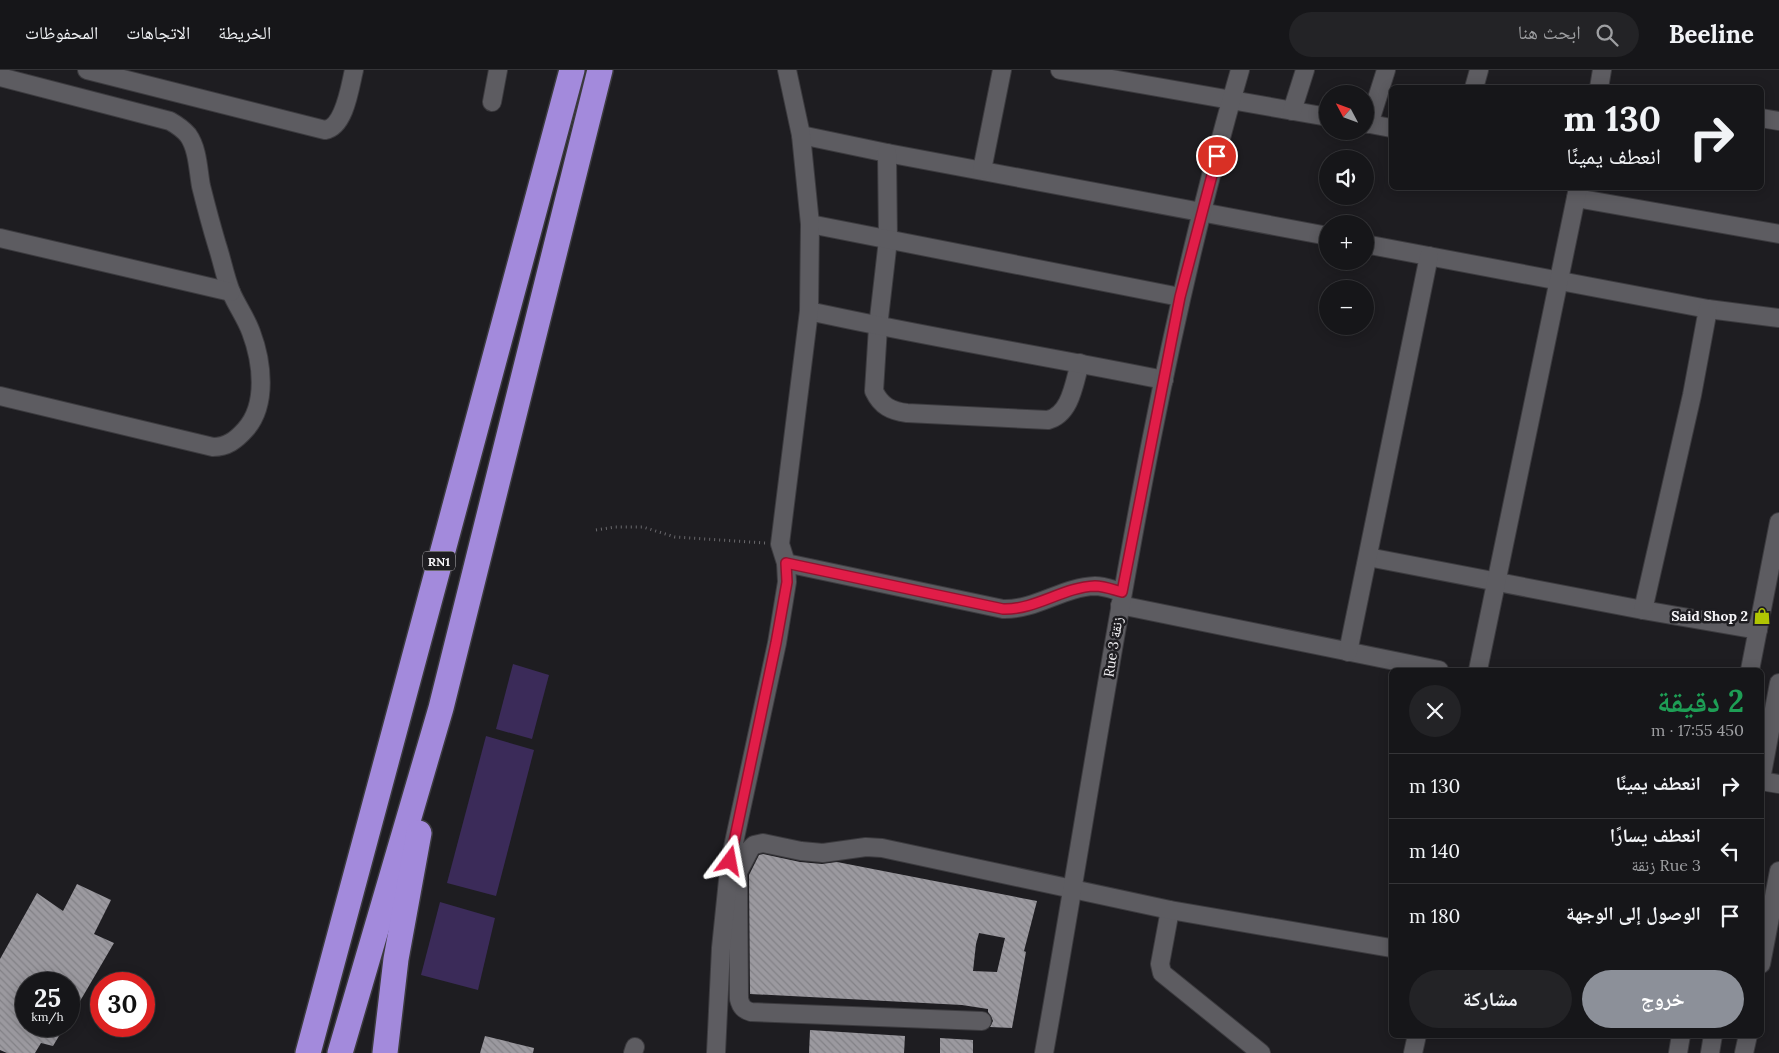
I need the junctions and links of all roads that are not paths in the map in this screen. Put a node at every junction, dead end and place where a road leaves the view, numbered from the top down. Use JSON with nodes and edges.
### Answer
{"nodes":[{"id":1,"x":88,"y":70,"type":"edge"},
{"id":2,"x":354,"y":70,"type":"edge"},
{"id":3,"x":498,"y":70,"type":"edge"},
{"id":4,"x":572,"y":70,"type":"edge"},
{"id":5,"x":600,"y":70,"type":"edge"},
{"id":6,"x":787,"y":70,"type":"edge"},
{"id":7,"x":1002,"y":70,"type":"edge"},
{"id":8,"x":1060,"y":70,"type":"edge"},
{"id":9,"x":1240,"y":70,"type":"edge"},
{"id":10,"x":1304,"y":70,"type":"edge"},
{"id":11,"x":1386,"y":70,"type":"edge"},
{"id":12,"x":1479,"y":70,"type":"edge"},
{"id":13,"x":1602,"y":70,"type":"edge"},
{"id":14,"x":0,"y":77,"type":"edge"},
{"id":15,"x":1475,"y":85,"type":"edge"},
{"id":16,"x":1599,"y":85,"type":"edge"},
{"id":17,"x":1231,"y":101,"type":"junction"},
{"id":18,"x":492,"y":102,"type":"dead end"},
{"id":19,"x":1374,"y":104,"type":"edge"},
{"id":20,"x":1292,"y":111,"type":"junction"},
{"id":21,"x":1319,"y":116,"type":"edge"},
{"id":22,"x":1764,"y":118,"type":"edge"},
{"id":23,"x":1779,"y":121,"type":"edge"},
{"id":24,"x":1374,"y":125,"type":"edge"},
{"id":25,"x":1389,"y":128,"type":"edge"},
{"id":26,"x":801,"y":135,"type":"junction"},
{"id":27,"x":887,"y":153,"type":"junction"},
{"id":28,"x":982,"y":170,"type":"junction"},
{"id":29,"x":1577,"y":193,"type":"edge"},
{"id":30,"x":1203,"y":212,"type":"junction"},
{"id":31,"x":810,"y":224,"type":"junction"},
{"id":32,"x":1319,"y":234,"type":"edge"},
{"id":33,"x":1779,"y":234,"type":"edge"},
{"id":34,"x":0,"y":238,"type":"edge"},
{"id":35,"x":888,"y":240,"type":"junction"},
{"id":36,"x":1374,"y":246,"type":"edge"},
{"id":37,"x":1429,"y":256,"type":"junction"},
{"id":38,"x":1559,"y":281,"type":"junction"},
{"id":39,"x":231,"y":292,"type":"junction"},
{"id":40,"x":1180,"y":297,"type":"junction"},
{"id":41,"x":1708,"y":309,"type":"junction"},
{"id":42,"x":809,"y":311,"type":"junction"},
{"id":43,"x":1779,"y":318,"type":"edge"},
{"id":44,"x":878,"y":327,"type":"junction"},
{"id":45,"x":1080,"y":363,"type":"junction"},
{"id":46,"x":1164,"y":380,"type":"junction"},
{"id":47,"x":0,"y":396,"type":"edge"},
{"id":48,"x":1779,"y":522,"type":"edge"},
{"id":49,"x":1368,"y":557,"type":"junction"},
{"id":50,"x":786,"y":563,"type":"junction"},
{"id":51,"x":1497,"y":582,"type":"junction"},
{"id":52,"x":1121,"y":598,"type":"junction"},
{"id":53,"x":1643,"y":610,"type":"junction"},
{"id":54,"x":1758,"y":630,"type":"junction"},
{"id":55,"x":1348,"y":652,"type":"junction"},
{"id":56,"x":1429,"y":668,"type":"edge"},
{"id":57,"x":1478,"y":668,"type":"edge"},
{"id":58,"x":1750,"y":668,"type":"edge"},
{"id":59,"x":1779,"y":684,"type":"edge"},
{"id":60,"x":441,"y":708,"type":"junction"},
{"id":61,"x":1764,"y":764,"type":"edge"},
{"id":62,"x":1764,"y":781,"type":"edge"},
{"id":63,"x":1779,"y":784,"type":"edge"},
{"id":64,"x":375,"y":800,"type":"junction"},
{"id":65,"x":1779,"y":871,"type":"edge"},
{"id":66,"x":1074,"y":888,"type":"junction"},
{"id":67,"x":1170,"y":910,"type":"junction"},
{"id":68,"x":1389,"y":948,"type":"edge"},
{"id":69,"x":1764,"y":948,"type":"edge"},
{"id":70,"x":982,"y":1021,"type":"dead end"},
{"id":71,"x":1416,"y":1038,"type":"edge"},
{"id":72,"x":1680,"y":1038,"type":"edge"},
{"id":73,"x":1712,"y":1038,"type":"edge"},
{"id":74,"x":1747,"y":1038,"type":"edge"},
{"id":75,"x":298,"y":1053,"type":"edge"},
{"id":76,"x":308,"y":1053,"type":"edge"},
{"id":77,"x":340,"y":1053,"type":"edge"},
{"id":78,"x":385,"y":1053,"type":"edge"},
{"id":79,"x":716,"y":1053,"type":"edge"},
{"id":80,"x":1044,"y":1053,"type":"edge"},
{"id":81,"x":1261,"y":1053,"type":"edge"},
{"id":82,"x":1413,"y":1053,"type":"edge"},
{"id":83,"x":1678,"y":1053,"type":"edge"},
{"id":84,"x":1710,"y":1053,"type":"edge"},
{"id":85,"x":1744,"y":1053,"type":"edge"}],
"edges":[{"from":1,"to":2,"type":"street"},
{"from":3,"to":18,"type":"street"},
{"from":4,"to":64,"type":"highway","number":"RN1"},
{"from":5,"to":60,"type":"highway","number":"RN1"},
{"from":6,"to":26,"type":"street"},
{"from":7,"to":28,"type":"street"},
{"from":8,"to":17,"type":"street"},
{"from":9,"to":17,"type":"street","name":"Rue 3 زنقة"},
{"from":10,"to":20,"type":"street"},
{"from":11,"to":19,"type":"street"},
{"from":12,"to":15,"type":"street"},
{"from":13,"to":16,"type":"street"},
{"from":14,"to":39,"type":"street"},
{"from":17,"to":20,"type":"street"},
{"from":17,"to":30,"type":"street","name":"Rue 3 زنقة"},
{"from":20,"to":21,"type":"street"},
{"from":22,"to":23,"type":"street"},
{"from":24,"to":25,"type":"street"},
{"from":26,"to":27,"type":"street"},
{"from":26,"to":31,"type":"street"},
{"from":27,"to":28,"type":"street"},
{"from":27,"to":35,"type":"street"},
{"from":28,"to":30,"type":"street"},
{"from":29,"to":33,"type":"street"},
{"from":29,"to":38,"type":"street"},
{"from":30,"to":32,"type":"street"},
{"from":30,"to":40,"type":"street","name":"Rue 3 زنقة"},
{"from":31,"to":35,"type":"street"},
{"from":31,"to":42,"type":"street"},
{"from":34,"to":39,"type":"street"},
{"from":35,"to":40,"type":"street"},
{"from":35,"to":44,"type":"street"},
{"from":36,"to":37,"type":"street"},
{"from":37,"to":38,"type":"street"},
{"from":37,"to":49,"type":"street"},
{"from":38,"to":41,"type":"street"},
{"from":38,"to":51,"type":"street"},
{"from":39,"to":47,"type":"street"},
{"from":40,"to":46,"type":"street","name":"Rue 3 زنقة"},
{"from":41,"to":43,"type":"street"},
{"from":41,"to":53,"type":"street"},
{"from":42,"to":44,"type":"street"},
{"from":42,"to":50,"type":"street"},
{"from":44,"to":45,"type":"street"},
{"from":44,"to":45,"type":"street"},
{"from":45,"to":46,"type":"street"},
{"from":46,"to":52,"type":"street","name":"Rue 3 زنقة"},
{"from":48,"to":54,"type":"street"},
{"from":49,"to":51,"type":"street"},
{"from":49,"to":55,"type":"street"},
{"from":50,"to":52,"type":"street"},
{"from":50,"to":79,"type":"street"},
{"from":51,"to":53,"type":"street"},
{"from":51,"to":57,"type":"street"},
{"from":52,"to":55,"type":"street"},
{"from":52,"to":66,"type":"street","name":"Rue 3 زنقة"},
{"from":53,"to":54,"type":"street"},
{"from":54,"to":58,"type":"street"},
{"from":55,"to":56,"type":"street"},
{"from":59,"to":61,"type":"street"},
{"from":60,"to":77,"type":"highway","number":"RN1"},
{"from":60,"to":78,"type":"highway"},
{"from":62,"to":63,"type":"street"},
{"from":64,"to":75,"type":"highway"},
{"from":64,"to":76,"type":"highway","number":"RN1"},
{"from":65,"to":69,"type":"street"},
{"from":66,"to":67,"type":"street"},
{"from":66,"to":70,"type":"street"},
{"from":66,"to":80,"type":"street","name":"Rue 3 زنقة"},
{"from":67,"to":68,"type":"street"},
{"from":67,"to":81,"type":"street"},
{"from":71,"to":82,"type":"street"},
{"from":72,"to":83,"type":"street"},
{"from":73,"to":84,"type":"street"},
{"from":74,"to":85,"type":"street"}]}
